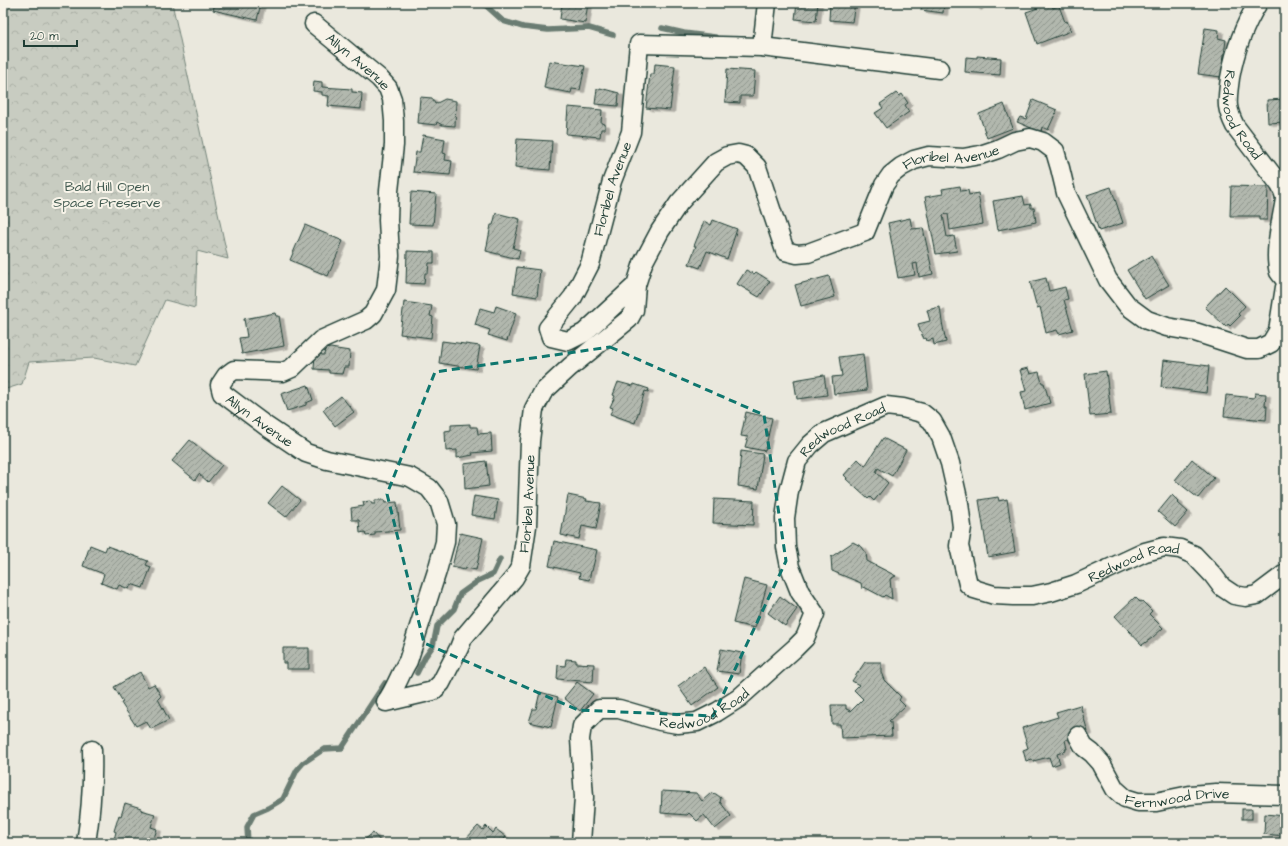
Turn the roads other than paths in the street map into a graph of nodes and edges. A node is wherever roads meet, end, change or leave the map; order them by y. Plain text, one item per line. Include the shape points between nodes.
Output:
1 (767, 3) edge
2 (1258, 3) edge
3 (314, 24) dead end
4 (762, 47) junction
5 (939, 69) dead end
6 (1285, 198) edge
7 (1285, 280) edge
8 (636, 285) junction
9 (1285, 287) edge
10 (1285, 574) edge
11 (411, 696) joint
12 (1078, 736) dead end
13 (92, 750) dead end
14 (1285, 796) edge
15 (86, 843) edge
16 (581, 843) edge

1 - 4 street
2 - 6 street, Redwood Road via 1235,51 1228,105 1235,126 1280,185
3 - 11 street, Allyn Avenue via 379,78 388,88 392,99 394,144 389,191 390,256 386,290 373,314 366,320 321,340 292,368 283,372 234,370 220,384 222,393 306,453 327,460 410,477 429,488 439,501 446,524 445,542 408,661 386,702
4 - 5 street, Floribel Avenue
4 - 8 street, Floribel Avenue via 639,44 631,132 612,182 590,264 573,297 548,328 551,337 568,341 584,333
6 - 7 street, Redwood Road via 1277,250 1280,274
8 - 9 street, Floribel Avenue via 643,262 679,203 716,162 727,156 746,156 757,167 785,251 797,254 808,253 865,232 884,185 891,175 914,160 929,156 963,158 980,155 1030,138 1043,142 1054,151 1066,194 1108,280 1128,306 1147,320 1246,349 1259,349 1271,343 1278,331
8 - 11 street, Floribel Avenue via 634,310 629,319 542,392 534,409 530,441 527,526 518,572 463,638 441,683 433,690
10 - 16 street, Redwood Road via 1257,595 1240,596 1222,587 1194,555 1164,548 1145,552 1076,584 1051,592 1013,596 994,595 974,589 968,584 959,546 962,527 959,503 941,437 932,421 922,413 886,406 824,433 797,461 785,518 786,547 790,567 800,592 815,614 806,638 739,698 697,722 678,724 619,709 599,709 582,726 580,739 584,797
12 - 14 street, Fernwood Drive via 1084,747 1101,763 1115,789 1126,798 1138,802 1216,794
13 - 15 street via 93,777

